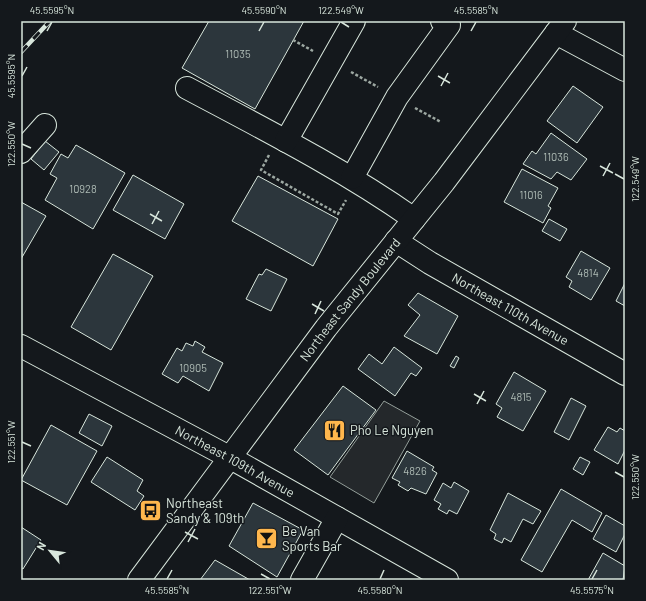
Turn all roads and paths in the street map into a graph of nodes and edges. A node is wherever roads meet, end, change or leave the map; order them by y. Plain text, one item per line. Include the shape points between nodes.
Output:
1 (354, 21) edge
2 (442, 21) edge
3 (560, 25) edge
4 (293, 40) dead end
5 (331, 61) junction
6 (625, 70) edge
7 (187, 88) dead end
8 (397, 98) junction
9 (441, 122) dead end
10 (45, 125) dead end
11 (286, 142) junction
12 (21, 152) edge
13 (352, 178) junction
14 (414, 219) junction
15 (396, 241) junction
16 (21, 346) edge
17 (625, 374) edge
18 (229, 457) junction
19 (337, 518) junction
20 (442, 579) edge
21 (139, 580) edge
22 (302, 580) edge

1 - 5 street
2 - 8 street via 449,25
3 - 6 street
3 - 14 street, Northeast Sandy Boulevard
4 - 5 path
5 - 8 path
5 - 11 street
7 - 11 street
8 - 9 path
8 - 13 street
10 - 12 street
11 - 13 street
13 - 14 street
14 - 15 street, Northeast Sandy Boulevard
15 - 17 street, Northeast 110th Avenue
15 - 18 street, Northeast Sandy Boulevard via 326,328
16 - 18 street, Northeast 109th Avenue
18 - 19 street, Northeast 109th Avenue
18 - 21 street, Northeast Sandy Boulevard
19 - 20 street, Northeast 109th Avenue
19 - 22 street

